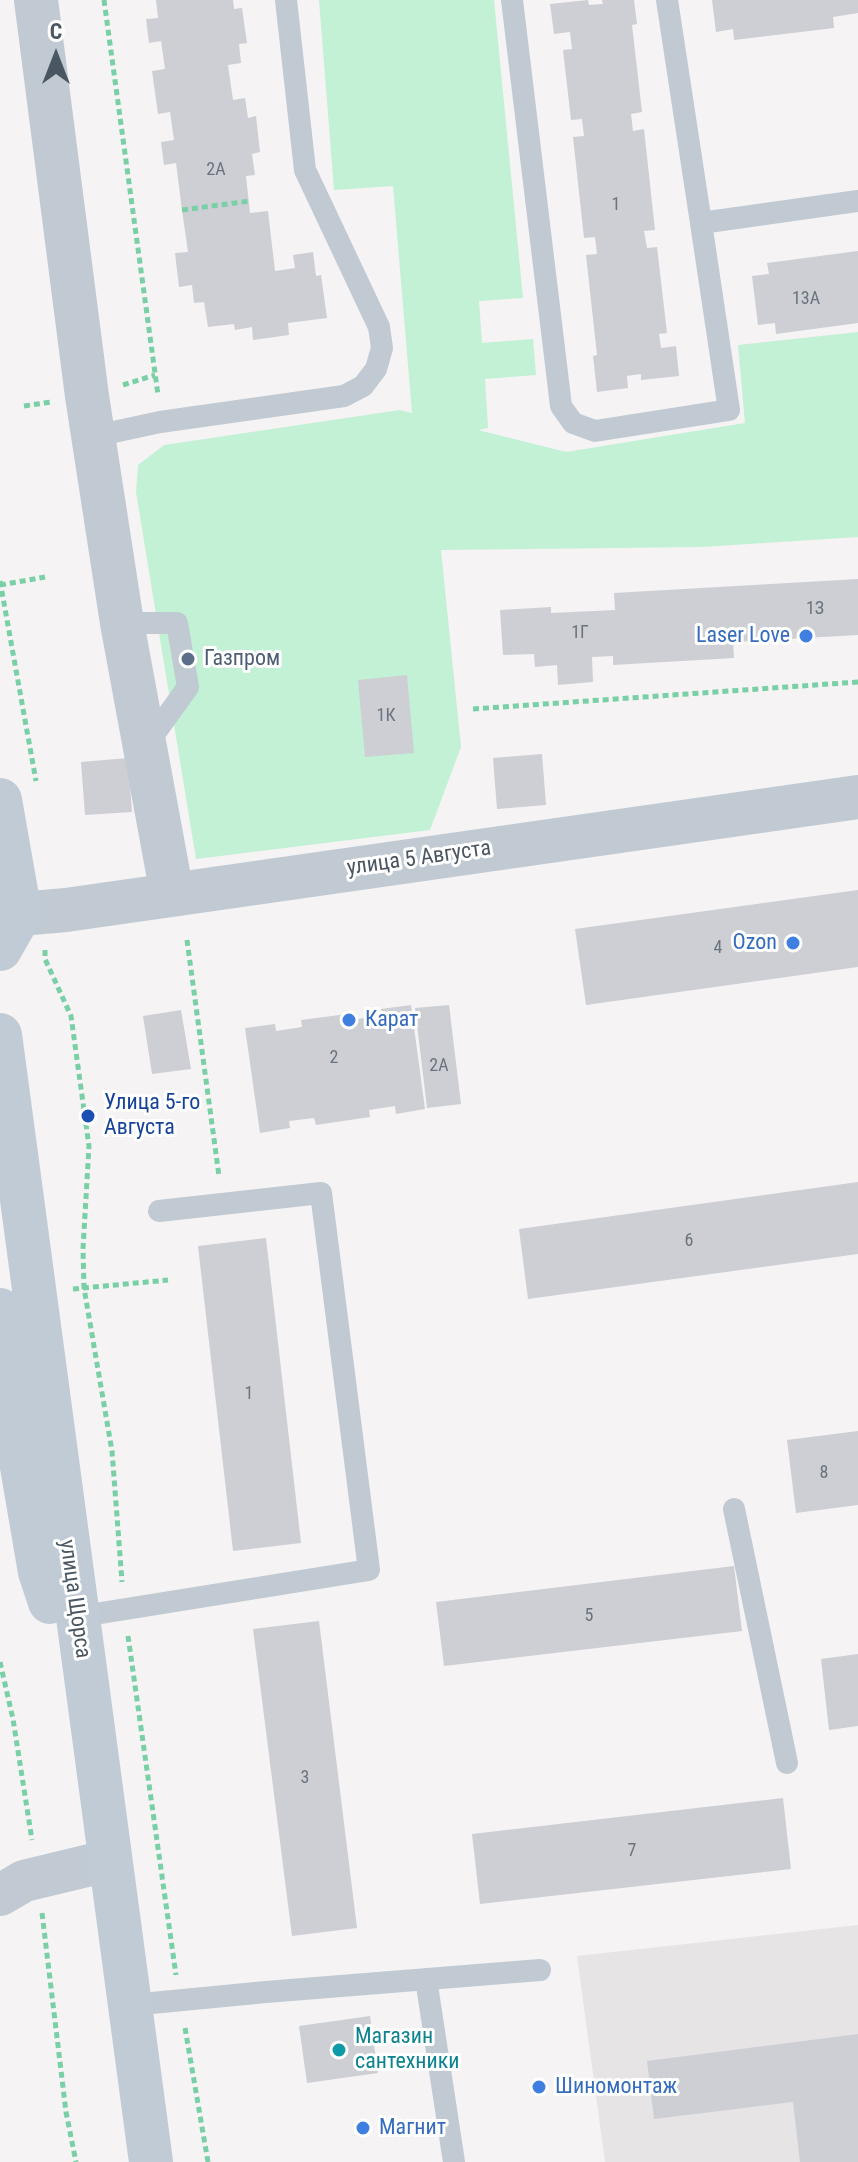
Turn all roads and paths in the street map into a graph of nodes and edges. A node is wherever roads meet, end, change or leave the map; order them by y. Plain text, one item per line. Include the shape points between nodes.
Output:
1 (36, 0) edge
2 (104, 0) edge
3 (286, 0) edge
4 (512, 0) edge
5 (667, 0) edge
6 (250, 201) dead end
7 (858, 201) edge
8 (182, 210) dead end
9 (701, 223) junction
10 (160, 422) junction
11 (95, 436) junction
12 (45, 577) dead end
13 (0, 584) edge
14 (858, 682) edge
15 (473, 709) dead end
16 (19, 795) edge
17 (858, 797) edge
18 (172, 894) junction
19 (16, 924) edge
20 (187, 940) dead end
21 (0, 1035) edge
22 (223, 1204) junction
23 (159, 1211) dead end
24 (168, 1280) dead end
25 (84, 1288) junction
26 (17, 1301) edge
27 (734, 1509) dead end
28 (124, 1609) junction
29 (76, 1617) junction
30 (92, 1730) junction
31 (787, 1763) dead end
32 (111, 1860) junction
33 (0, 1895) edge
34 (540, 1970) dead end
35 (426, 1979) junction
36 (180, 2000) junction
37 (131, 2005) junction
38 (151, 2162) edge
39 (208, 2162) edge
40 (454, 2162) edge

1 - 11 street
2 - 10 path
3 - 10 lane via 305,170 379,327 382,348 376,369 363,386 344,396
4 - 9 lane via 561,406 573,423 595,431 729,410
5 - 9 lane
6 - 8 path
7 - 9 lane
10 - 11 lane
11 - 18 street via 122,623
12 - 13 path
13 - 16 path
14 - 15 path
16 - 19 main road
17 - 18 street, улица 5 Августа
18 - 19 street, улица 5 Августа
19 - 25 path via 45,959 71,1016 89,1146
20 - 22 path
21 - 26 main road, улица Щорса
22 - 23 lane
22 - 28 lane via 321,1193 369,1570
24 - 25 path
25 - 26 path
25 - 28 path via 112,1451
26 - 29 main road, улица Щорса
26 - 30 main road via 14,1420 40,1572
27 - 31 lane
28 - 29 lane
28 - 36 path
29 - 30 main road, улица Щорса
30 - 32 main road, улица Щорса
32 - 33 street via 24,1881
32 - 37 main road, улица Щорса
34 - 35 lane
35 - 36 lane
35 - 40 lane
36 - 37 lane
36 - 39 path
37 - 38 main road, улица Щорса

